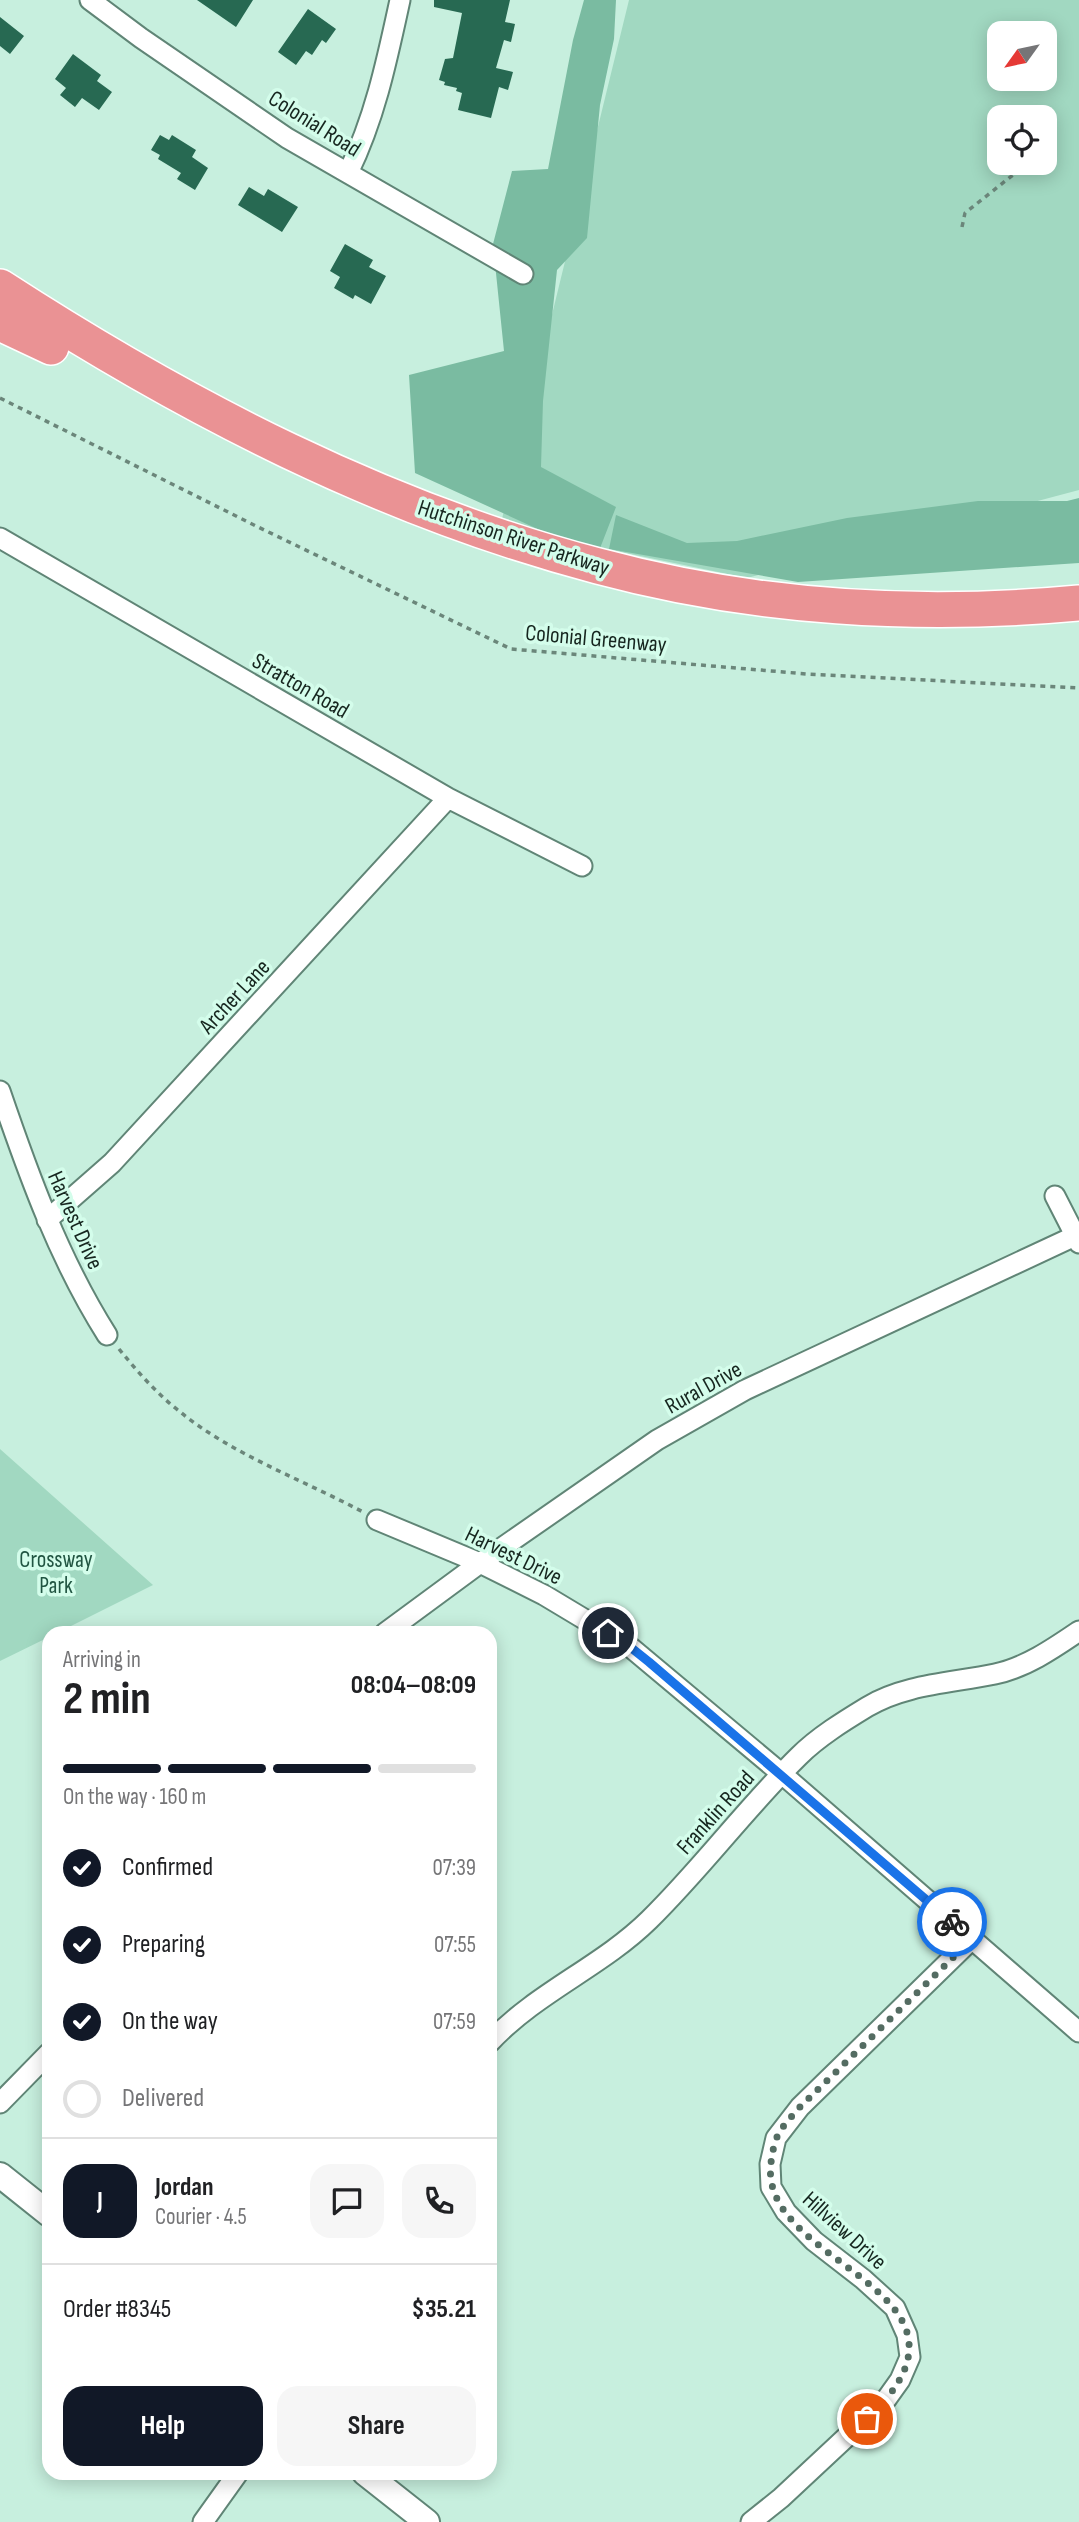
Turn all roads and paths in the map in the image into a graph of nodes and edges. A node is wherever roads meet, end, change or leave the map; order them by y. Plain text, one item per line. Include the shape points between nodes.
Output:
1 (90, 0) edge
2 (400, 0) edge
3 (348, 173) junction
4 (1013, 175) edge
5 (962, 227) dead end
6 (523, 274) dead end
7 (0, 287) edge
8 (0, 314) edge
9 (0, 323) edge
10 (51, 347) junction
11 (0, 398) edge
12 (0, 538) edge
13 (1079, 603) edge
14 (1079, 626) edge
15 (1079, 688) edge
16 (448, 798) junction
17 (582, 866) dead end
18 (0, 1091) edge
19 (1055, 1196) dead end
20 (47, 1220) junction
21 (1077, 1240) edge
22 (107, 1335) joint
23 (377, 1520) joint
24 (480, 1563) junction
25 (394, 1626) edge
26 (1079, 1631) edge
27 (782, 1774) junction
28 (972, 1939) junction
29 (1079, 2032) edge
30 (497, 2036) edge
31 (42, 2060) edge
32 (0, 2103) edge
33 (0, 2175) edge
34 (42, 2208) edge
35 (233, 2480) edge
36 (374, 2480) edge
37 (202, 2522) edge
38 (427, 2522) edge
39 (751, 2522) edge

1 - 3 street, Colonial Road via 287,138
2 - 3 street via 381,88
3 - 6 street, Colonial Road
4 - 5 path via 965,213
7 - 13 highway, Hutchinson River Parkway via 160,384 342,476 471,526 599,567 734,594 869,608 993,609
8 - 10 highway, Hutchinson River Parkway
9 - 10 highway
10 - 14 highway, Hutchinson River Parkway via 200,433 329,496 457,546 587,587 725,616 849,630 946,633
11 - 15 path, Colonial Greenway via 511,649 807,674
12 - 16 street, Stratton Road
16 - 17 street, Stratton Road
16 - 20 street, Archer Lane via 112,1163
18 - 20 street, Harvest Drive
19 - 21 street
20 - 22 street, Harvest Drive
21 - 24 street, Rural Drive via 745,1390 657,1440
22 - 23 path via 139,1374 179,1411 229,1444
23 - 24 street, Harvest Drive
24 - 25 street, Rural Drive
24 - 27 street, Harvest Drive via 629,1646
26 - 27 street, Franklin Road via 1034,1659 998,1674 896,1694 870,1705 800,1755
27 - 28 street, Harvest Drive
27 - 30 street, Franklin Road via 649,1921 547,1993
28 - 29 street, Harvest Drive
28 - 39 street, Hillview Drive via 800,2107 776,2138 771,2187 786,2212 895,2308 907,2335 910,2357 885,2401
31 - 32 street
33 - 34 street
35 - 37 street
36 - 38 street

